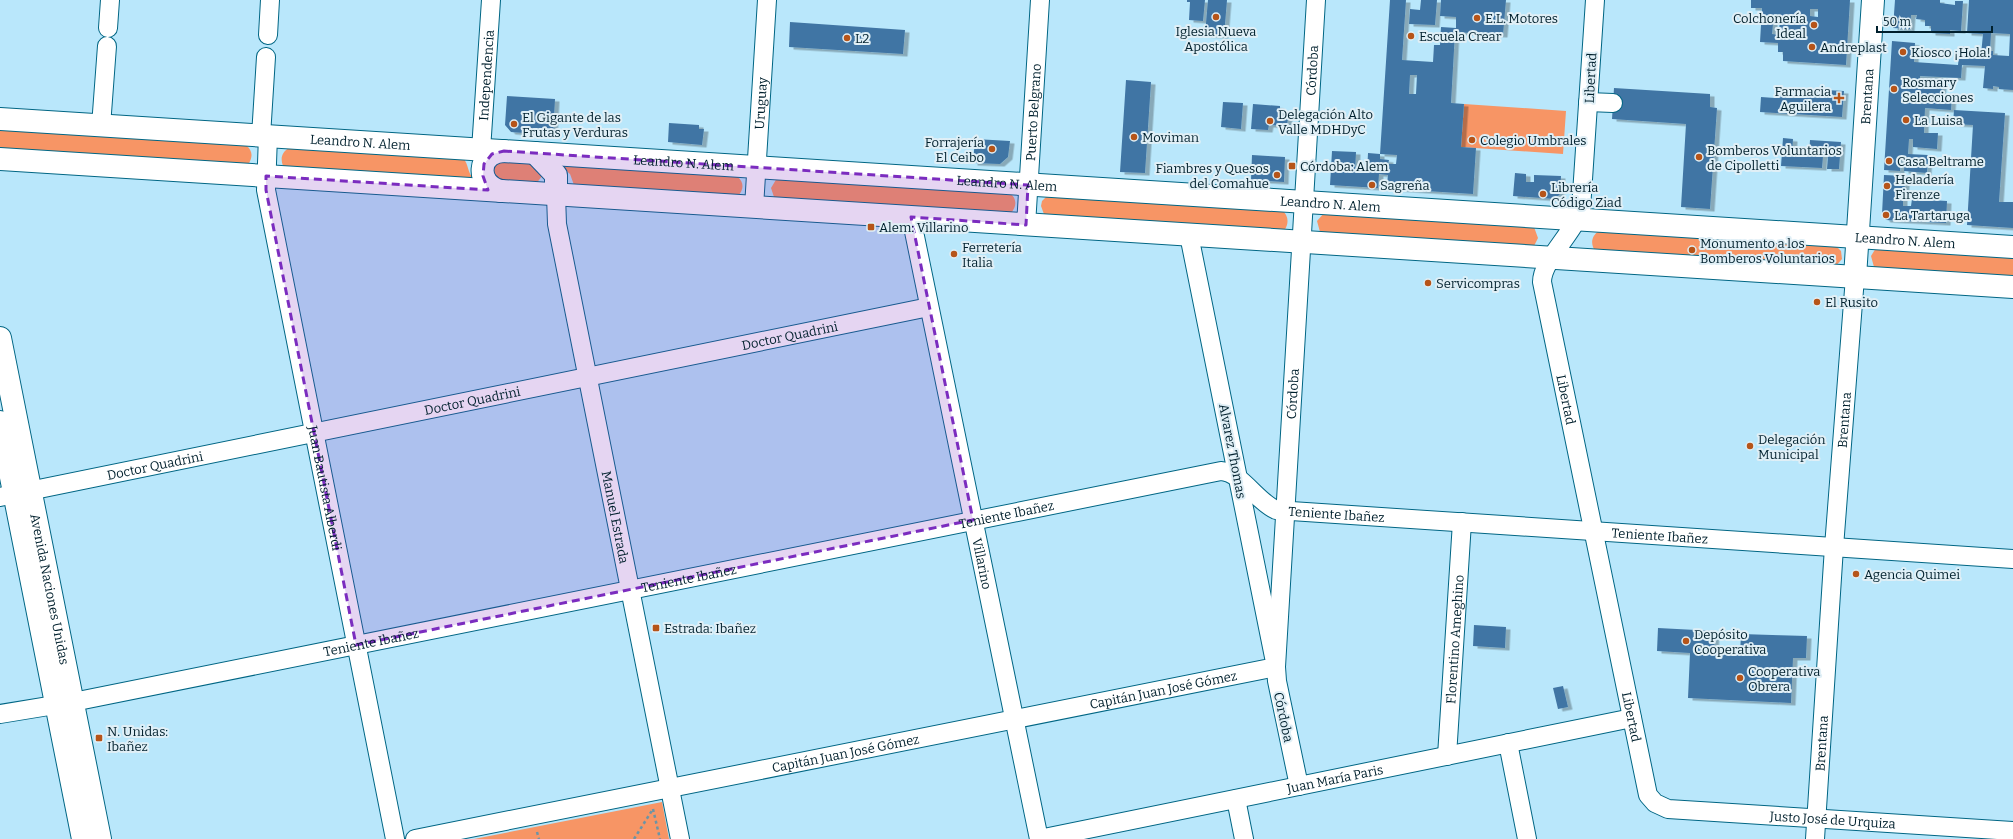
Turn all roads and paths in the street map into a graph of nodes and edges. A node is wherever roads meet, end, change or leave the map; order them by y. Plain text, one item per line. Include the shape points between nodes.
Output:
1 (110, 0) edge
2 (270, 0) edge
3 (490, 0) edge
4 (767, 0) edge
5 (1040, 0) edge
6 (1316, 0) edge
7 (1595, 0) edge
8 (1873, 0) edge
9 (108, 28) dead end
10 (268, 35) dead end
11 (107, 46) dead end
12 (266, 57) dead end
13 (1588, 102) junction
14 (1613, 103) dead end
15 (0, 119) edge
16 (101, 126) junction
17 (264, 136) junction
18 (481, 150) junction
19 (504, 151) junction
20 (535, 153) junction
21 (0, 159) edge
22 (757, 167) junction
23 (266, 176) junction
24 (1028, 184) junction
25 (501, 191) junction
26 (556, 195) junction
27 (1303, 202) junction
28 (754, 207) junction
29 (911, 217) junction
30 (1578, 219) junction
31 (1026, 225) junction
32 (1189, 235) junction
33 (1857, 237) junction
34 (1301, 242) junction
35 (2013, 247) edge
36 (1552, 258) junction
37 (1855, 277) junction
38 (2013, 287) edge
39 (929, 307) junction
40 (0, 338) edge
41 (588, 377) junction
42 (0, 422) edge
43 (313, 433) junction
44 (1238, 479) junction
45 (15, 494) edge
46 (1285, 510) junction
47 (974, 520) junction
48 (1462, 522) junction
49 (1594, 531) junction
50 (1834, 547) junction
51 (2013, 559) edge
52 (630, 590) junction
53 (356, 645) junction
54 (1276, 667) junction
55 (65, 704) junction
56 (0, 714) edge
57 (1632, 718) junction
58 (1014, 719) junction
59 (1508, 743) junction
60 (1447, 756) junction
61 (1299, 786) junction
62 (670, 788) junction
63 (1236, 799) junction
64 (1655, 803) joint
65 (654, 809) junction
66 (646, 810) dead end
67 (1816, 818) junction
68 (545, 831) dead end
69 (2013, 831) edge
70 (537, 832) junction
71 (530, 834) dead end
72 (83, 839) edge
73 (100, 839) edge
74 (395, 839) edge
75 (415, 839) edge
76 (539, 839) edge
77 (634, 839) edge
78 (660, 839) edge
79 (680, 839) edge
80 (1039, 839) edge
81 (1244, 839) edge
82 (1527, 839) edge
83 (1815, 839) edge

1 - 9 street
2 - 10 street
3 - 18 street, Independencia
4 - 22 street, Uruguay
5 - 24 street, Puerto Belgrano
6 - 27 street, Córdoba
7 - 13 street, Libertad
8 - 33 main road, Brentana
11 - 16 street
12 - 17 street, Juan Bautista Alberdi
13 - 14 street
13 - 30 street, Libertad via 1582,202
15 - 16 main road, Leandro N. Alem
16 - 17 main road, Leandro N. Alem
17 - 18 main road, Leandro N. Alem
17 - 23 street, Juan Bautista Alberdi
18 - 19 main road, Leandro N. Alem
19 - 20 main road, Leandro N. Alem
19 - 25 main road via 489,156 482,170 487,184
20 - 22 main road, Leandro N. Alem
20 - 26 main road via 556,175
21 - 23 main road
22 - 24 main road, Leandro N. Alem
22 - 28 street, Uruguay
23 - 25 main road
23 - 43 street, Juan Bautista Alberdi via 266,190
24 - 27 main road, Leandro N. Alem
24 - 31 street, Puerto Belgrano
25 - 26 main road
26 - 28 main road
26 - 41 street, Manuel Estrada via 557,224
27 - 30 main road, Leandro N. Alem
27 - 34 street, Córdoba
28 - 29 main road
29 - 31 main road
29 - 39 street, Villarino
30 - 33 main road, Leandro N. Alem
30 - 36 street, Libertad
31 - 32 main road
32 - 34 main road
32 - 44 street, Alvarez Thomas
33 - 35 main road, Leandro N. Alem
33 - 37 main road, Brentana
34 - 36 main road
34 - 46 street, Córdoba
36 - 37 main road
36 - 49 street, Libertad via 1543,275 1542,286
37 - 38 main road
37 - 50 street, Brentana
39 - 41 street, Doctor Quadrini
39 - 47 street, Villarino
40 - 45 main road, Avenida Naciones Unidas
41 - 43 street, Doctor Quadrini
41 - 52 street, Manuel Estrada
42 - 45 main road, Avenida Naciones Unidas
43 - 45 street, Doctor Quadrini
43 - 53 street, Juan Bautista Alberdi
44 - 46 street, Teniente Ibañez via 1269,506 1276,510
44 - 47 street, Teniente Ibañez via 1230,472 1216,471
44 - 54 street, Alvarez Thomas
45 - 55 main road, Avenida Naciones Unidas
46 - 48 street, Teniente Ibañez
46 - 54 street, Córdoba
47 - 52 street, Teniente Ibañez
47 - 58 street, Villarino
48 - 49 street, Teniente Ibañez
48 - 60 street, Florentino Ameghino
49 - 50 street, Teniente Ibañez
49 - 57 street, Libertad
50 - 51 street, Teniente Ibañez
50 - 67 street, Brentana
52 - 53 street, Teniente Ibañez
52 - 62 street, Manuel Estrada
53 - 55 street, Teniente Ibañez
53 - 74 street, Juan Bautista Alberdi
54 - 58 street, Capitán Juan José Gómez
54 - 61 street, Córdoba
55 - 56 street, Teniente Ibañez
55 - 72 main road, Avenida Naciones Unidas
55 - 73 main road, Avenida Naciones Unidas
57 - 59 street, Juan María Paris
57 - 64 street, Libertad via 1647,790
58 - 62 street, Capitán Juan José Gómez
58 - 80 street, Villarino
59 - 60 street, Juan María Paris
59 - 82 street
60 - 61 street, Juan María Paris
61 - 63 street, Juan María Paris
62 - 75 street, Capitán Juan José Gómez
62 - 79 street, Manuel Estrada
63 - 80 street, Juan María Paris
63 - 81 street
64 - 67 street, Justo José de Urquiza via 1668,809
65 - 66 path
65 - 77 path
65 - 78 path
67 - 69 street, Justo José de Urquiza
67 - 83 street, Brentana
68 - 70 path
70 - 71 path
70 - 76 path

